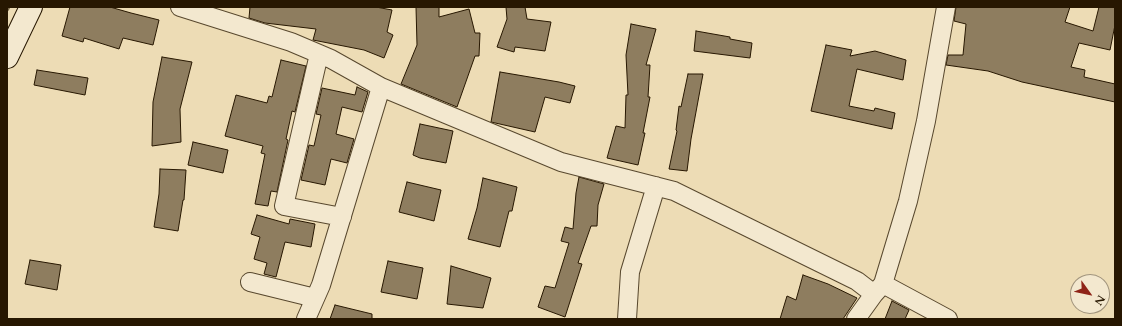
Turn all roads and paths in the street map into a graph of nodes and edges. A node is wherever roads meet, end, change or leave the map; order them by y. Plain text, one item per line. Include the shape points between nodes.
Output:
1 (31, 7) edge
2 (180, 7) edge
3 (946, 7) edge
4 (319, 54) junction
5 (7, 57) edge
6 (381, 87) junction
7 (656, 186) junction
8 (342, 217) junction
9 (250, 282) dead end
10 (878, 289) junction
11 (315, 298) junction
12 (306, 319) edge
13 (627, 319) edge
14 (856, 319) edge
15 (948, 319) edge

1 - 5 main road
2 - 4 street via 291,42
3 - 10 street via 908,201
4 - 6 street
4 - 8 street via 284,206
6 - 7 street via 561,162
6 - 8 street
7 - 10 street via 674,191
7 - 13 street via 630,272
8 - 11 street
9 - 11 street
10 - 14 street
10 - 15 street
11 - 12 street

